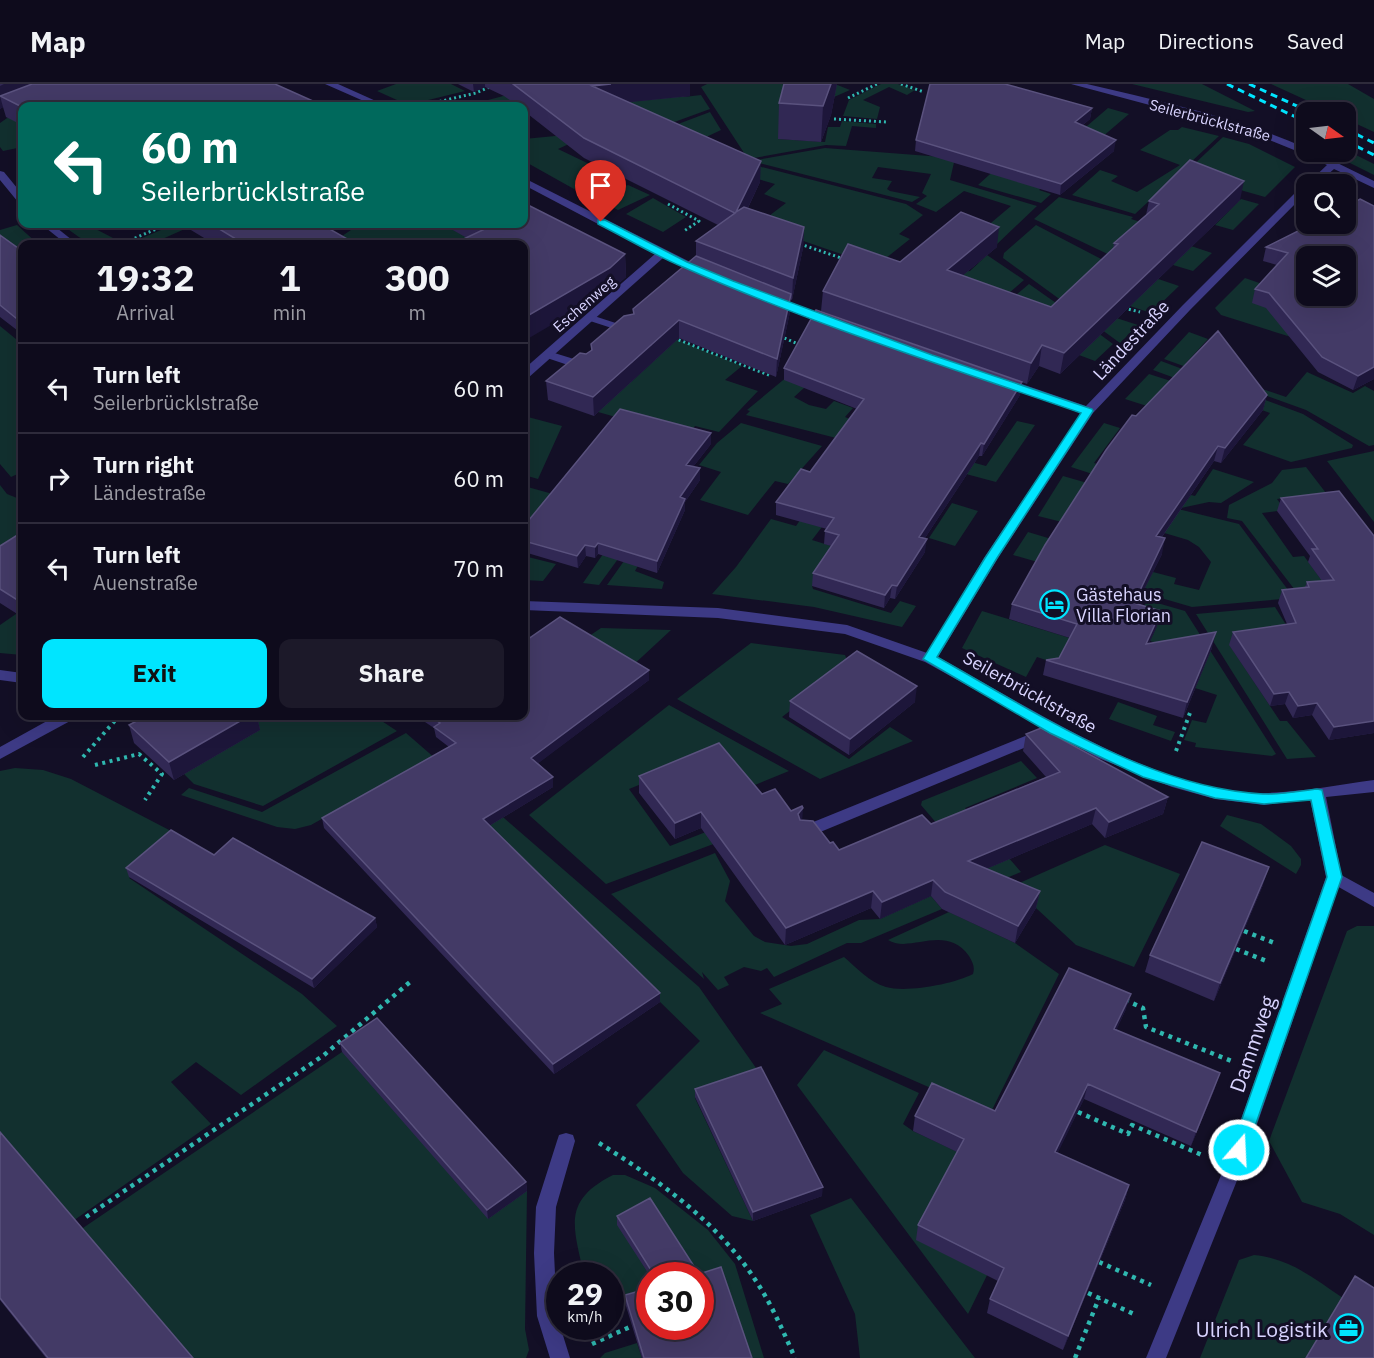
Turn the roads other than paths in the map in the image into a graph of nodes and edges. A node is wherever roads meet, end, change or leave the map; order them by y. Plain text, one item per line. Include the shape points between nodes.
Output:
1 (330, 84) edge
2 (1076, 84) edge
3 (373, 102) edge
4 (1296, 146) edge
5 (1327, 162) edge
6 (1333, 165) junction
7 (0, 174) edge
8 (1323, 174) edge
9 (528, 183) edge
10 (1374, 185) edge
11 (18, 195) edge
12 (1296, 198) edge
13 (51, 228) edge
14 (67, 240) edge
15 (662, 254) junction
16 (711, 276) edge
17 (763, 296) edge
18 (591, 318) junction
19 (846, 326) edge
20 (627, 330) edge
21 (548, 355) junction
22 (586, 367) edge
23 (528, 372) edge
24 (994, 379) edge
25 (1088, 411) junction
26 (528, 605) edge
27 (930, 659) junction
28 (0, 675) edge
29 (18, 677) edge
30 (61, 720) edge
31 (1054, 729) junction
32 (0, 754) edge
33 (1374, 786) edge
34 (1317, 794) junction
35 (807, 831) edge
36 (1334, 877) junction
37 (1374, 901) edge
38 (566, 1142) road end
39 (560, 1358) edge
40 (1156, 1358) edge

1 - 3 street
2 - 4 street, Seilerbrücklstraße via 1235,124
5 - 6 street, Seilerbrücklstraße
6 - 8 street
6 - 10 street, Seilerbrücklstraße
7 - 11 street
9 - 15 street
12 - 25 street, Ländestraße
13 - 14 street
15 - 16 street
15 - 18 street, Eschenweg
17 - 19 street
18 - 20 street
18 - 21 street, Eschenweg
21 - 22 street
21 - 23 street, Eschenweg
24 - 25 street
25 - 27 street, Ländestraße
26 - 27 street, Seilerbrücklstraße via 688,611 787,621 847,630
27 - 31 street, Seilerbrücklstraße
28 - 29 street
30 - 32 street
31 - 34 street, Seilerbrücklstraße via 1165,779 1215,793 1264,799
31 - 35 street
33 - 34 street, Seilerbrücklstraße
34 - 36 street
36 - 37 street
36 - 40 street, Dammweg via 1233,1168
38 - 39 street via 546,1207 544,1253 547,1316

